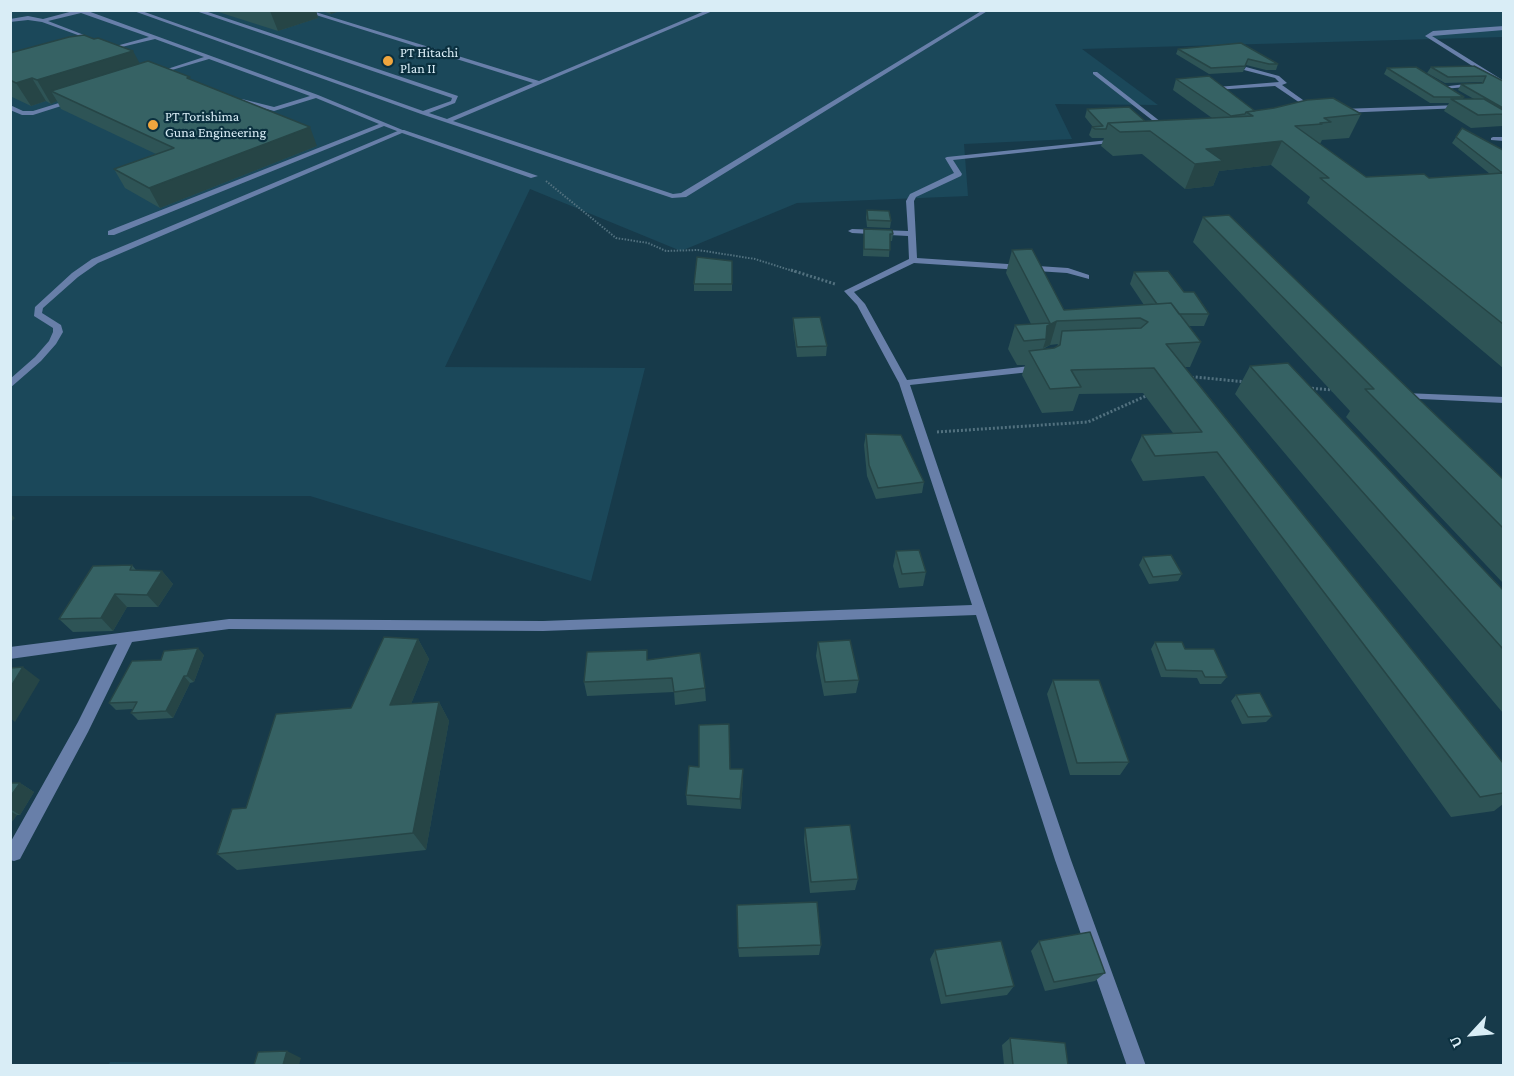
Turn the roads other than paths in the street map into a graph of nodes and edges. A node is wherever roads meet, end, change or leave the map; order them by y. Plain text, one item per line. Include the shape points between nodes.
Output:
1 (133, 10) edge
2 (195, 10) edge
3 (302, 10) edge
4 (713, 10) edge
5 (987, 10) edge
6 (80, 11) edge
7 (10, 21) edge
8 (43, 21) junction
9 (1503, 28) edge
10 (153, 38) junction
11 (93, 46) edge
12 (115, 54) edge
13 (207, 58) junction
14 (157, 67) edge
15 (1246, 69) edge
16 (167, 70) junction
17 (1095, 73) dead end
18 (146, 77) edge
19 (1434, 82) edge
20 (540, 83) junction
21 (1209, 83) edge
22 (1503, 84) edge
23 (1278, 85) junction
24 (1479, 85) edge
25 (1444, 87) junction
26 (1217, 89) junction
27 (1452, 92) edge
28 (1224, 95) edge
29 (316, 96) junction
30 (82, 98) edge
31 (239, 100) edge
32 (10, 107) edge
33 (1468, 107) edge
34 (1330, 112) edge
35 (423, 113) junction
36 (1303, 116) edge
37 (447, 121) junction
38 (384, 124) junction
39 (402, 131) junction
40 (1176, 135) edge
41 (1492, 139) dead end
42 (1503, 139) edge
43 (1125, 141) edge
44 (534, 176) road end
45 (852, 231) dead end
46 (111, 234) dead end
47 (912, 234) junction
48 (913, 260) junction
49 (1086, 277) dead end
50 (1048, 363) edge
51 (903, 383) junction
52 (10, 385) edge
53 (1404, 396) edge
54 (1503, 400) edge
55 (981, 610) junction
56 (128, 636) junction
57 (10, 653) edge
58 (14, 853) dead end
59 (1137, 1065) edge

1 - 35 street
2 - 35 street via 456,97 453,102
3 - 20 street
4 - 20 street
5 - 37 street via 676,196
6 - 8 street
6 - 10 street
7 - 8 street
8 - 11 street via 97,42
9 - 22 street via 1428,36
10 - 12 street via 104,51
10 - 13 street
13 - 16 street
13 - 29 street
14 - 16 street
15 - 23 street via 1283,82
16 - 18 street
17 - 40 street
19 - 25 street
20 - 37 street
21 - 26 street
23 - 26 street
23 - 36 street via 1318,112
24 - 25 street
25 - 27 street
26 - 28 street
29 - 31 street via 274,109
29 - 38 street
30 - 32 street via 33,113
33 - 34 street
35 - 37 street
38 - 39 street
38 - 46 street
39 - 44 street
39 - 52 street via 95,261 39,307 37,314 58,327 58,332
41 - 42 street
43 - 47 street via 949,158 958,174 910,201
45 - 47 street
47 - 48 street
48 - 49 street via 1068,271
48 - 51 street via 848,291 861,304
50 - 51 street via 1040,368
51 - 55 street
53 - 54 street
55 - 56 street via 543,626 229,624
55 - 59 street via 1063,860
56 - 57 street
56 - 58 street

